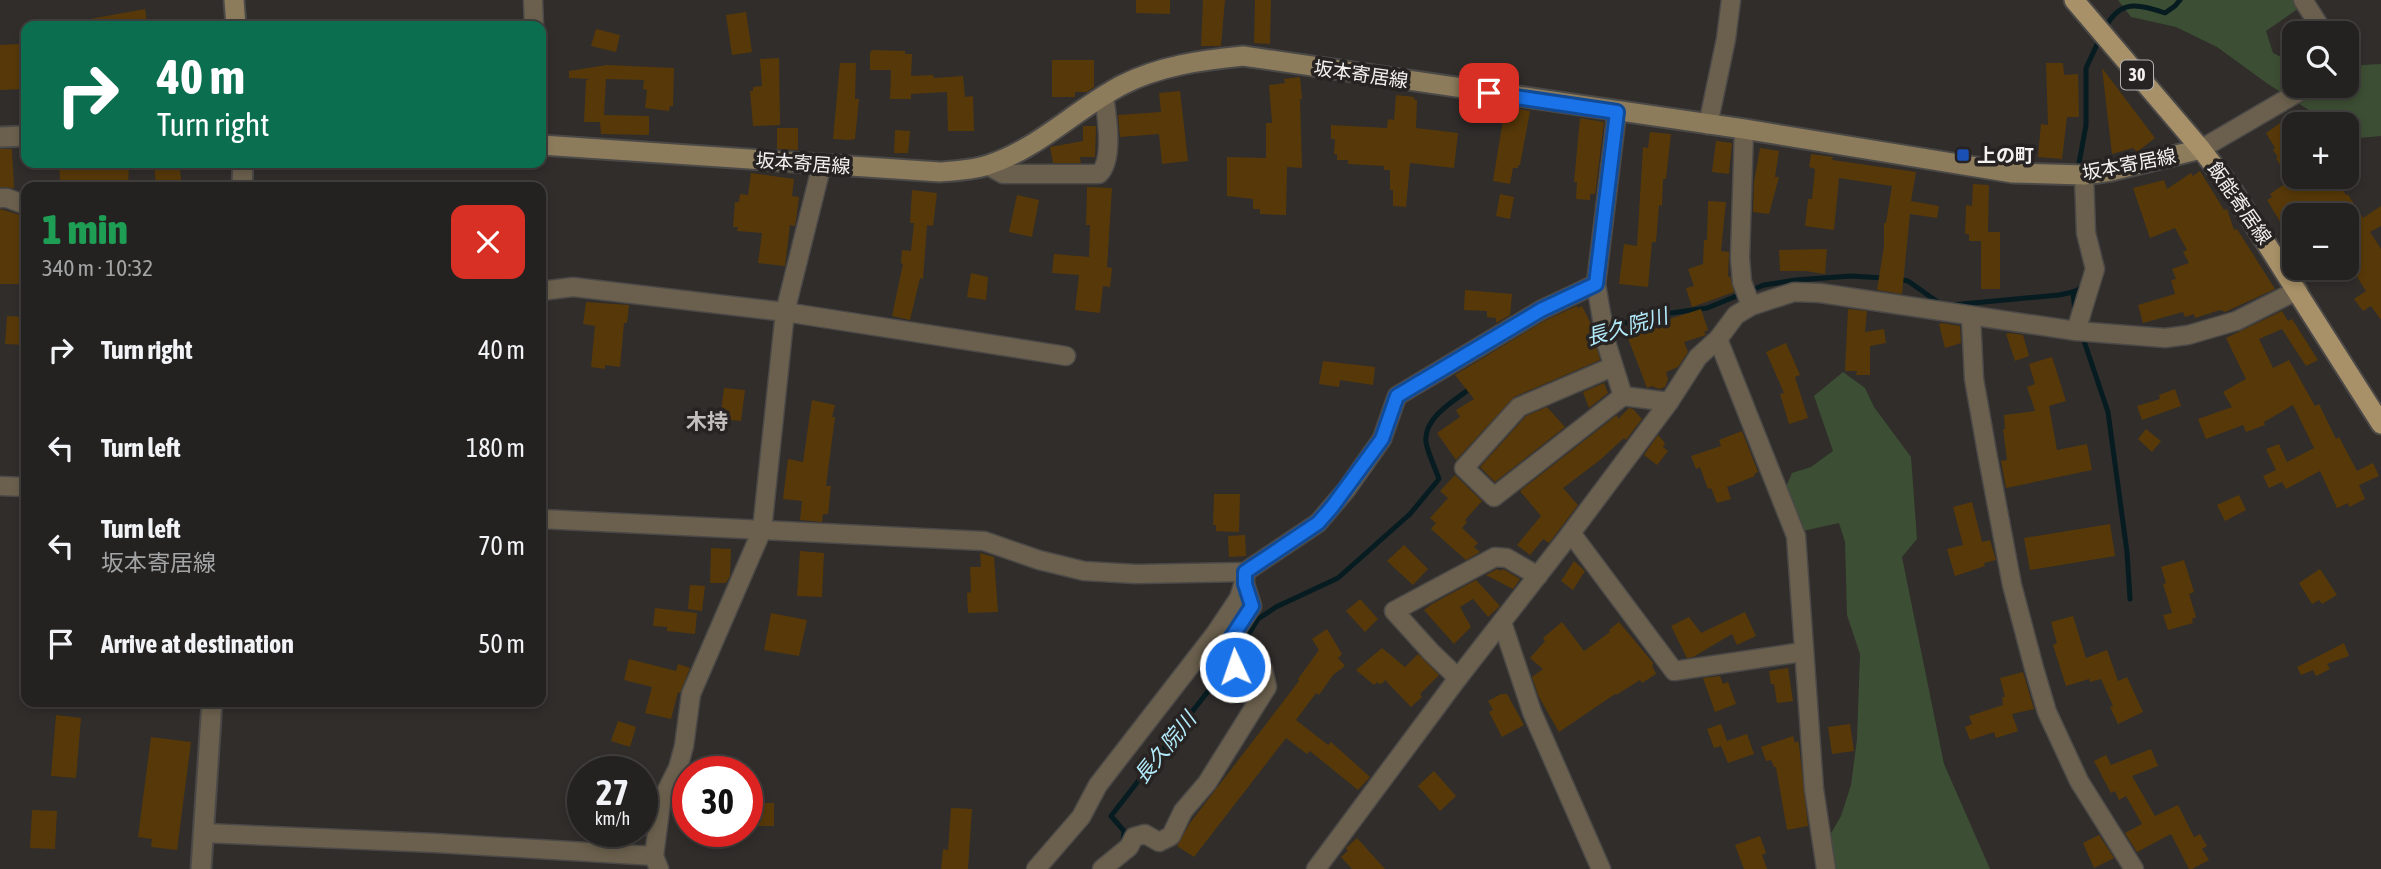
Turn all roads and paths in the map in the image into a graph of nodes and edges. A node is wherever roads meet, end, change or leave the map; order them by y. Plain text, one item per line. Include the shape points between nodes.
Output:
1 (234, 0) edge
2 (533, 0) edge
3 (1731, 0) edge
4 (2074, 0) edge
5 (2303, 0) edge
6 (236, 21) edge
7 (534, 21) edge
8 (2316, 21) edge
9 (1104, 96) junction
10 (2289, 98) edge
11 (1617, 112) junction
12 (1708, 125) junction
13 (1744, 129) junction
14 (21, 136) edge
15 (0, 137) edge
16 (546, 145) edge
17 (2202, 149) junction
18 (822, 164) junction
19 (987, 165) junction
20 (2084, 175) junction
21 (0, 198) edge
22 (21, 203) edge
23 (1596, 284) junction
24 (546, 290) edge
25 (2298, 290) junction
26 (1750, 304) junction
27 (785, 312) junction
28 (1971, 317) junction
29 (2076, 331) junction
30 (1718, 339) junction
31 (1066, 356) dead end
32 (1612, 367) junction
33 (1623, 396) junction
34 (1669, 402) junction
35 (2381, 424) edge
36 (0, 486) edge
37 (21, 487) edge
38 (546, 519) edge
39 (762, 530) junction
40 (1571, 533) junction
41 (1538, 576) junction
42 (1245, 578) junction
43 (1502, 622) junction
44 (1802, 652) junction
45 (1458, 678) junction
46 (212, 707) edge
47 (204, 833) junction
48 (657, 863) edge
49 (201, 869) edge
50 (1036, 869) edge
51 (1102, 869) edge
52 (1316, 869) edge
53 (1601, 869) edge
54 (1826, 869) edge
55 (2134, 869) edge

1 - 6 main road
2 - 7 street
3 - 12 street
4 - 17 main road, 飯能寄居線 / 30
5 - 8 street
9 - 11 main road, 坂本寄居線 via 1164,69 1243,56
9 - 19 main road, 坂本寄居線 via 1010,156
9 - 19 street via 1107,162 1099,174 1003,174
10 - 17 street
11 - 12 main road, 坂本寄居線
11 - 23 street
12 - 13 main road, 坂本寄居線
13 - 20 main road, 坂本寄居線 via 1988,170
13 - 26 street via 1740,258
14 - 15 street
16 - 18 main road, 坂本寄居線
17 - 20 main road, 坂本寄居線
17 - 25 main road, 飯能寄居線 / 30
18 - 19 main road, 坂本寄居線 via 940,172
18 - 27 street
20 - 29 street via 2086,233 2095,269
21 - 22 street
23 - 32 street
23 - 42 street via 1541,310 1397,396 1382,439 1332,507 1318,523
24 - 27 street via 573,287
25 - 29 street via 2236,321 2188,335 2165,338
25 - 35 main road, 飯能寄居線 / 30
26 - 28 street via 1794,292 1820,293
26 - 30 street
27 - 31 street
27 - 39 street
28 - 29 street
28 - 55 street via 1974,379 1987,458 2034,668 2047,712 2079,781
30 - 34 street via 1698,357
30 - 44 street via 1796,536
32 - 33 street
32 - 33 street via 1518,407 1464,468 1494,497
33 - 34 street
34 - 40 street
36 - 37 street
38 - 39 street
39 - 42 street via 984,541 1084,571
39 - 48 street via 691,694 678,768 661,802
40 - 41 street
40 - 44 street via 1675,671
41 - 43 street
41 - 45 street via 1507,558 1495,557 1394,611
42 - 50 street via 1239,598 1214,634 1098,785 1081,817
42 - 51 street via 1252,606 1228,643 1235,667 1263,669 1267,687 1171,836 1159,842 1145,834 1134,837 1129,847
43 - 45 street
43 - 53 street via 1532,712
44 - 54 street
45 - 52 street
46 - 47 street
47 - 48 street via 435,843
47 - 49 street

